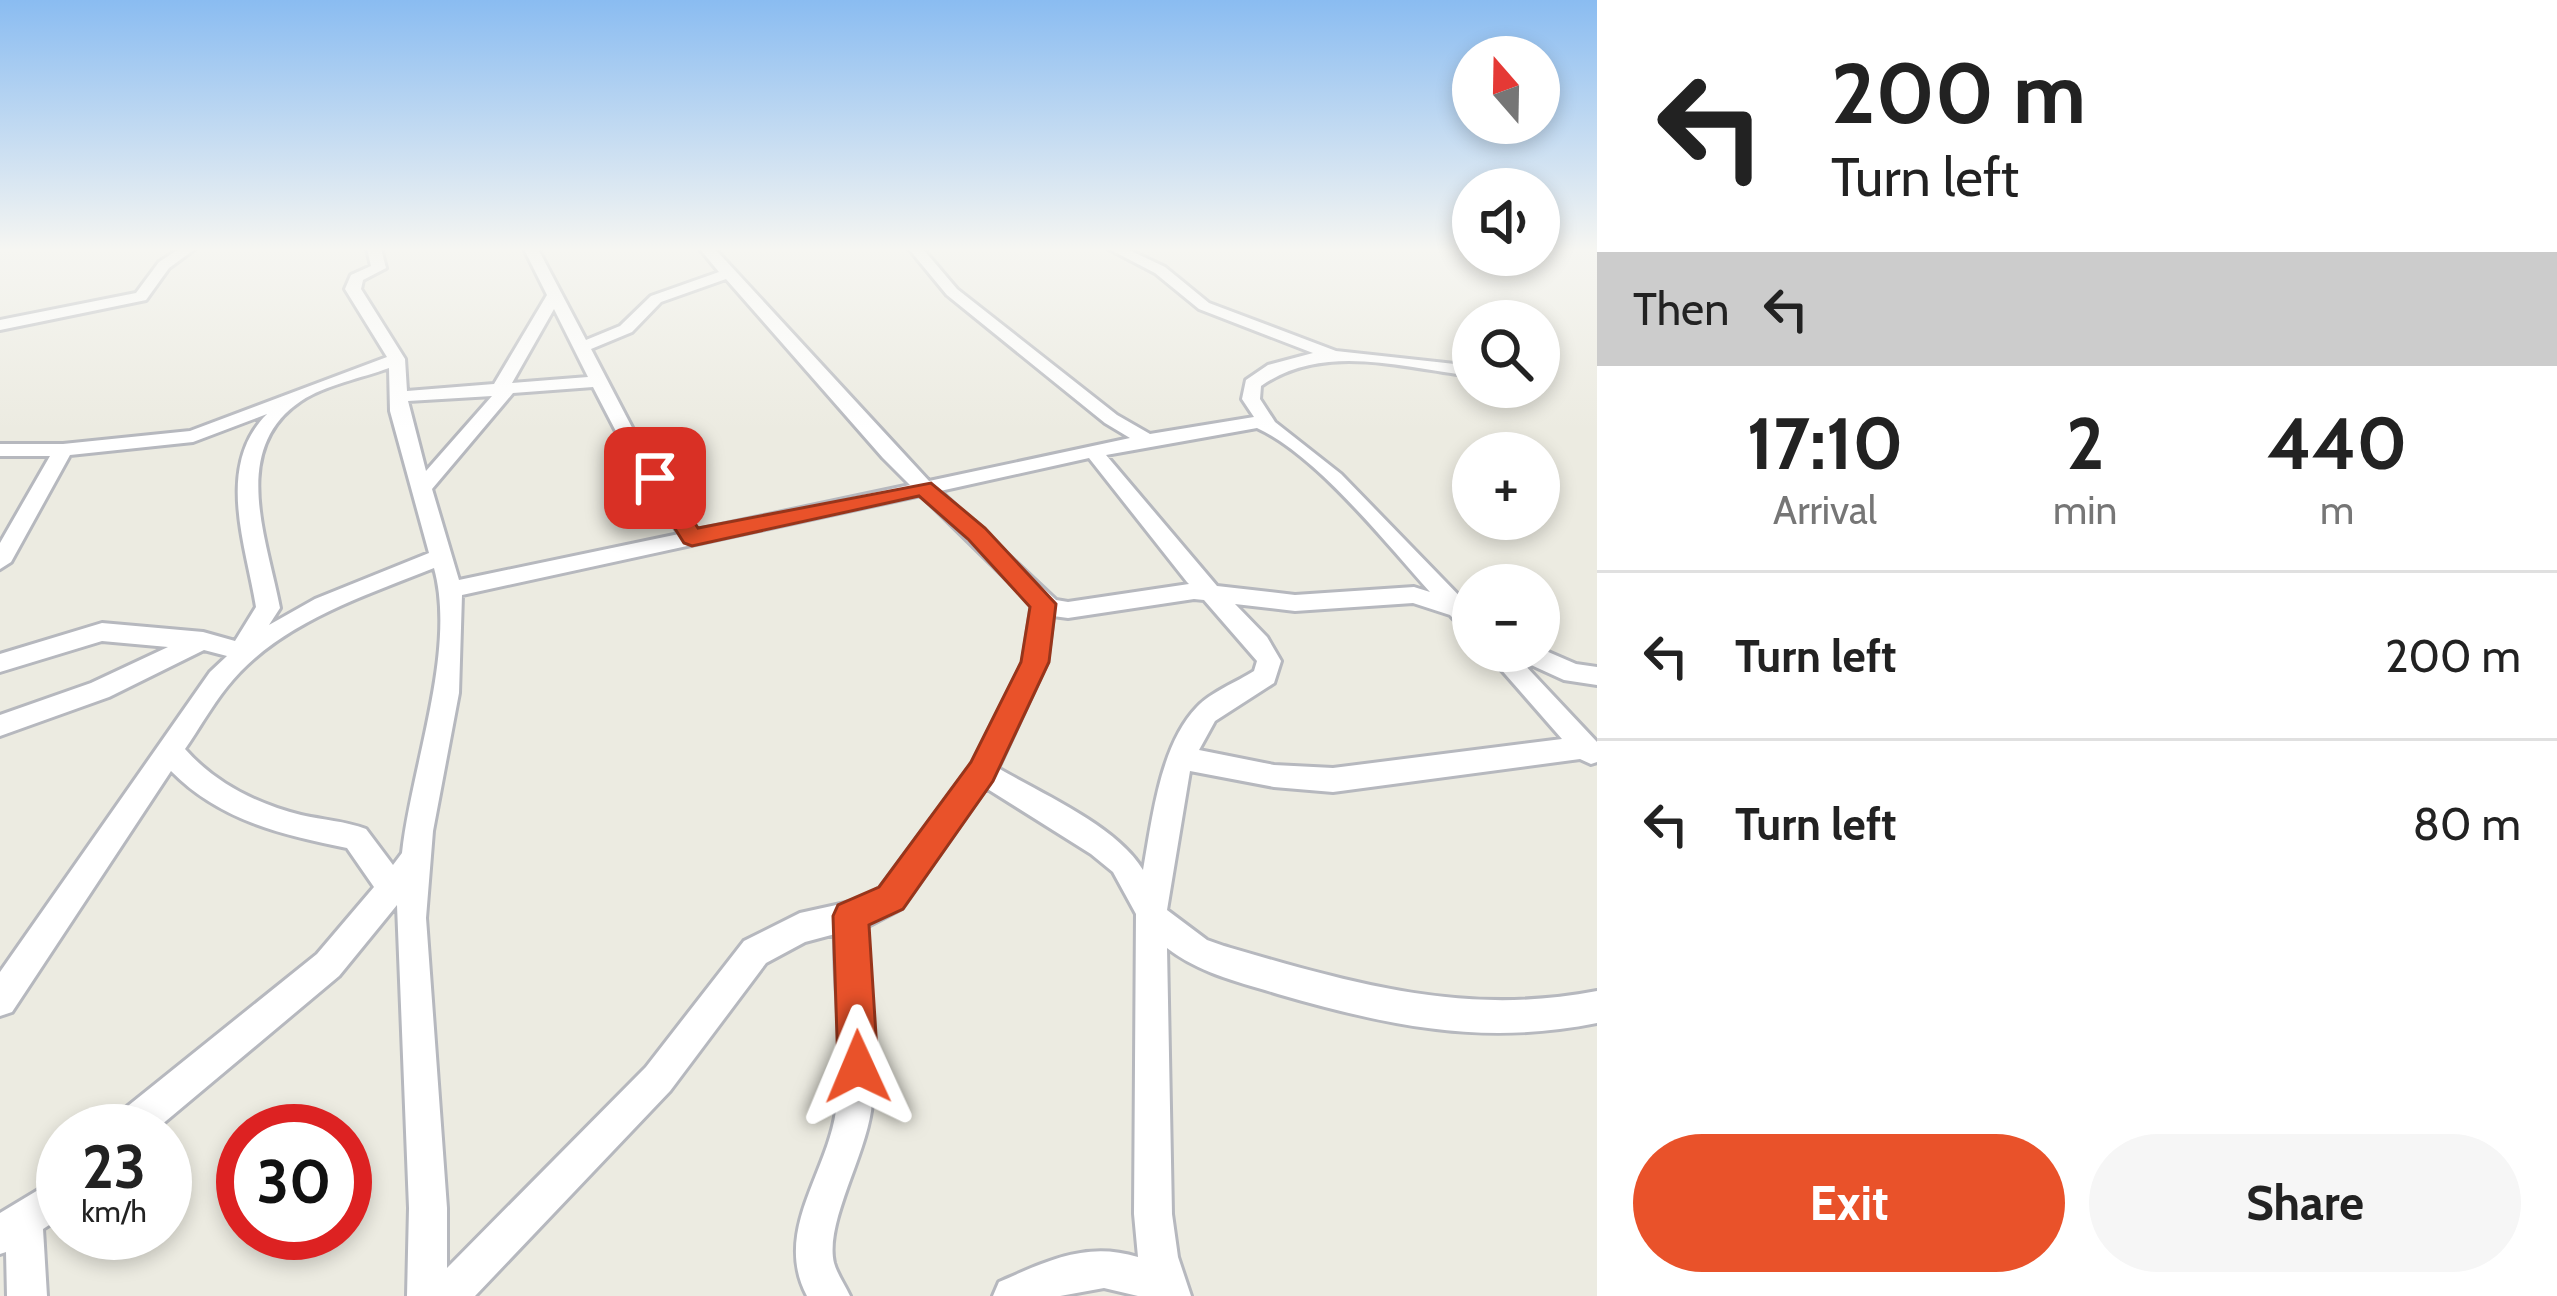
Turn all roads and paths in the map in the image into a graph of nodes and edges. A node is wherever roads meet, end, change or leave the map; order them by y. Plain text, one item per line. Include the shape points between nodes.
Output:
1 (78, 309) edge
2 (367, 309) edge
3 (547, 309) edge
4 (561, 309) edge
5 (646, 309) edge
6 (759, 309) edge
7 (974, 309) edge
8 (1213, 309) edge
9 (0, 325) edge
10 (580, 348) junction
11 (1337, 356) junction
12 (397, 359) junction
13 (1452, 369) edge
14 (598, 382) junction
15 (502, 392) junction
16 (298, 395) junction
17 (397, 397) junction
18 (1267, 422) junction
19 (262, 430) junction
20 (193, 436) junction
21 (1147, 440) junction
22 (0, 450) edge
23 (63, 450) junction
24 (1094, 452) junction
25 (422, 488) junction
26 (923, 488) junction
27 (681, 516) junction
28 (692, 538) junction
29 (443, 556) junction
30 (600, 560) junction
31 (0, 562) edge
32 (451, 590) junction
33 (1210, 593) junction
34 (267, 596) junction
35 (1452, 602) edge
36 (319, 604) junction
37 (1043, 604) junction
38 (1452, 612) edge
39 (203, 641) junction
40 (241, 651) junction
41 (0, 663) edge
42 (1560, 668) edge
43 (1516, 672) edge
44 (1597, 676) edge
45 (0, 726) edge
46 (170, 750) junction
47 (1591, 753) edge
48 (1180, 758) junction
49 (982, 772) junction
50 (416, 860) junction
51 (393, 890) junction
52 (1151, 915) junction
53 (851, 916) junction
54 (0, 1000) edge
55 (1597, 1007) edge
56 (159, 1104) edge
57 (12, 1228) edge
58 (1168, 1292) edge
59 (26, 1296) edge
60 (427, 1296) edge
61 (447, 1296) edge
62 (830, 1296) edge
63 (1013, 1296) edge

1 - 9 street
2 - 12 street
3 - 15 street
4 - 10 street
5 - 10 street via 632,326
6 - 26 street
7 - 21 street
8 - 11 street
10 - 14 street
11 - 13 street
11 - 18 street via 1272,368 1252,384 1251,399
12 - 16 street
12 - 17 street
14 - 15 street
14 - 27 street
15 - 17 street
15 - 25 street
16 - 19 street
16 - 20 street
17 - 25 street
18 - 21 street
18 - 35 street
19 - 20 street
19 - 34 street via 248,476
20 - 23 street
21 - 24 street
22 - 23 street
23 - 31 street
24 - 26 street
24 - 33 street
25 - 29 street
26 - 28 street
26 - 37 street
27 - 28 street
27 - 30 street
28 - 30 street
29 - 32 street
29 - 36 street
30 - 32 street
32 - 50 street via 446,693
33 - 37 street via 1068,610
33 - 38 street via 1295,602 1414,595
33 - 48 street via 1259,643 1269,668 1206,714
34 - 36 street
34 - 40 street via 265,617
36 - 40 street
37 - 49 street via 1035,662
39 - 40 street
39 - 41 street via 102,632
39 - 45 street
40 - 46 street
42 - 44 street
43 - 47 street
46 - 51 street via 215,794 302,828 356,838
46 - 54 street
47 - 48 street via 1334,780
48 - 52 street
49 - 52 street via 1123,863
49 - 53 street via 891,898
50 - 51 street
50 - 60 street via 411,918
51 - 56 street via 328,965
52 - 55 street via 1210,957 1400,1008 1530,1019
52 - 58 street via 1153,1214
53 - 61 street via 800,928 755,952 658,1079
53 - 62 street via 858,1094 814,1233 820,1285
57 - 59 street
58 - 63 street via 1120,1267 1094,1265

